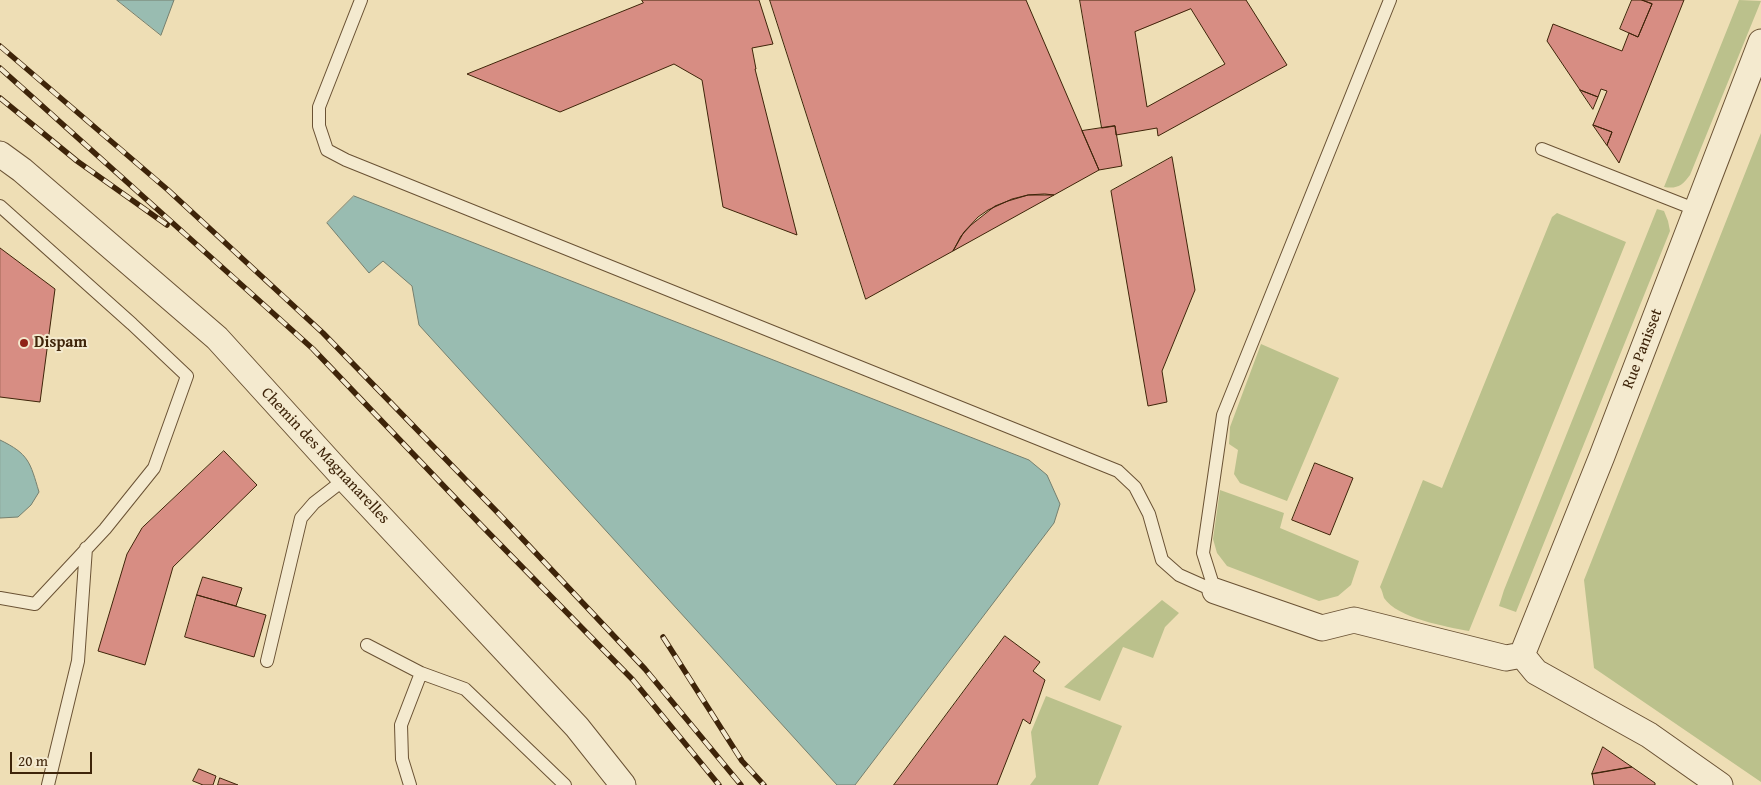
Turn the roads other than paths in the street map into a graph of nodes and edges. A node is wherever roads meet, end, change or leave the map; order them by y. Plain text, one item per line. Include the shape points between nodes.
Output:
1 (361, 0) edge
2 (1390, 0) edge
3 (1761, 42) edge
4 (1542, 149) dead end
5 (0, 154) edge
6 (0, 206) edge
7 (1697, 210) junction
8 (345, 479) junction
9 (86, 548) junction
10 (1215, 591) junction
11 (0, 598) edge
12 (367, 645) dead end
13 (1522, 655) junction
14 (267, 661) dead end
15 (421, 673) junction
16 (1715, 783) edge
17 (48, 785) edge
18 (410, 785) edge
19 (565, 785) edge
20 (623, 785) edge

1 - 10 lane via 318,107 319,126 327,150 1118,471 1134,487 1149,514 1162,560 1179,575
2 - 10 lane via 1223,415 1203,553
3 - 7 street, Rue Panisset
4 - 7 lane
5 - 8 street, Chemin des Magnanarelles via 217,338
6 - 9 lane via 187,376 154,468
7 - 13 street, Rue Panisset
8 - 14 lane via 314,503 301,518
8 - 20 street, Chemin des Magnanarelles via 577,727
9 - 11 lane via 35,604
9 - 17 lane via 78,661
10 - 13 street via 1322,628 1354,620 1506,658
12 - 15 lane
13 - 16 street via 1536,672 1649,735
15 - 18 lane via 401,725 402,760
15 - 19 lane via 465,689

